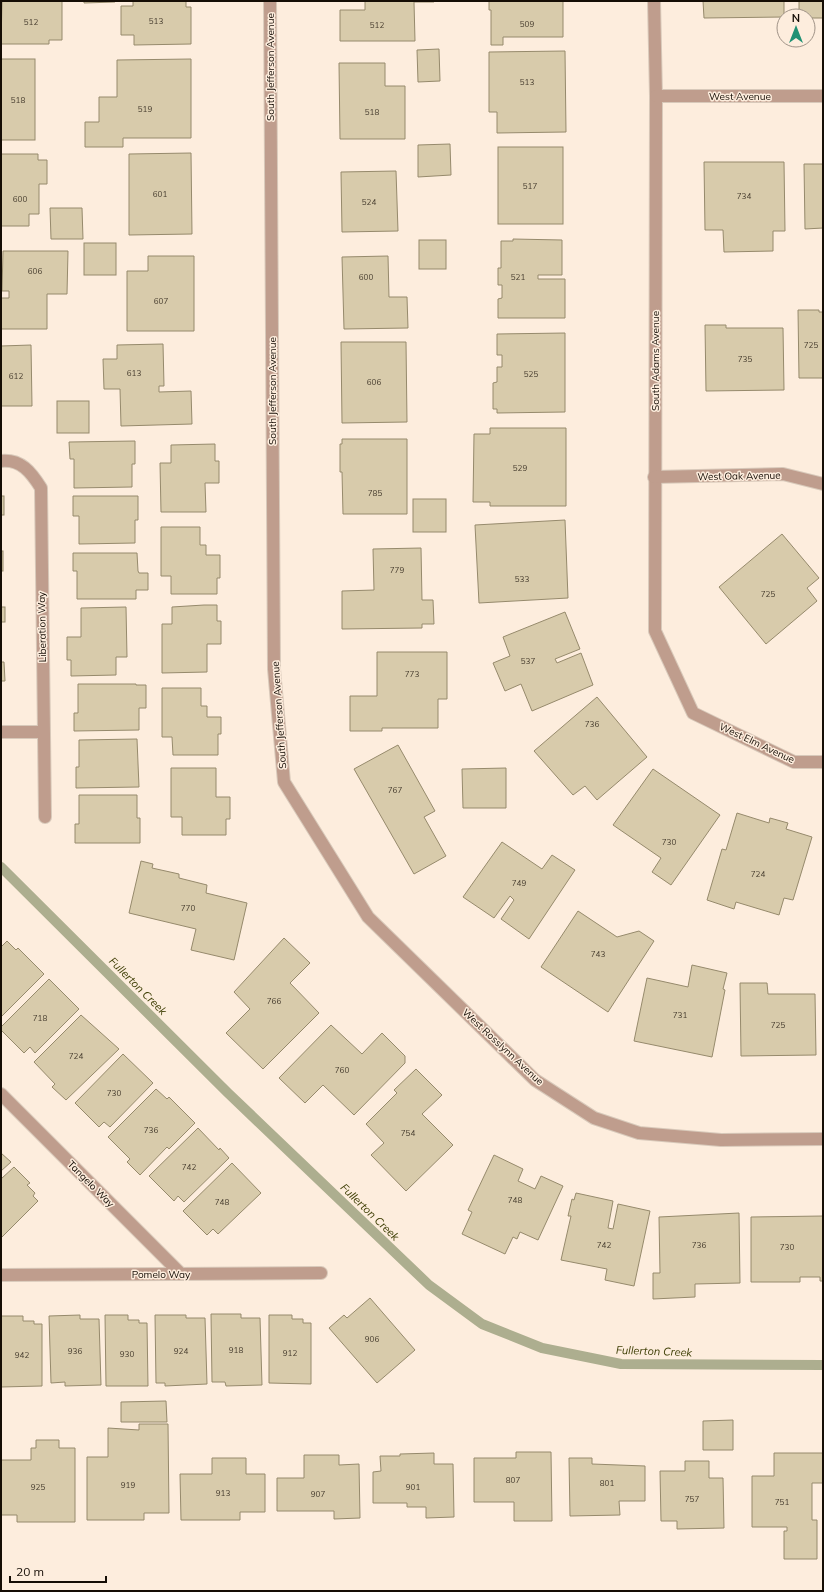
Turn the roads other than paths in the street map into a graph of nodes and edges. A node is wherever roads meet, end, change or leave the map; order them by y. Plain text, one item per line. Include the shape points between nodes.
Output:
1 (270, 1) edge
2 (654, 1) edge
3 (656, 96) junction
4 (823, 96) edge
5 (1, 461) edge
6 (654, 477) junction
7 (823, 484) edge
8 (693, 713) joint
9 (1, 732) edge
10 (43, 732) junction
11 (823, 762) edge
12 (284, 782) joint
13 (45, 817) dead end
14 (1, 1094) edge
15 (823, 1140) edge
16 (321, 1273) dead end
17 (181, 1274) junction
18 (1, 1275) edge

1 - 12 street, South Jefferson Avenue via 274,669
2 - 3 street, South Adams Avenue
3 - 4 street, West Avenue
3 - 6 street, South Adams Avenue
5 - 10 street, Liberation Way via 20,463 32,474 41,488
6 - 7 street, West Oak Avenue via 783,474
6 - 8 street, South Adams Avenue via 655,631
8 - 11 street, West Elm Avenue via 794,762
9 - 10 street
10 - 13 street, Liberation Way
12 - 15 street, West Rosslynn Avenue via 368,917 535,1080 594,1118 639,1132 721,1140
14 - 17 street, Tangelo Way
16 - 17 street, Pomelo Way
17 - 18 street, Pomelo Way

